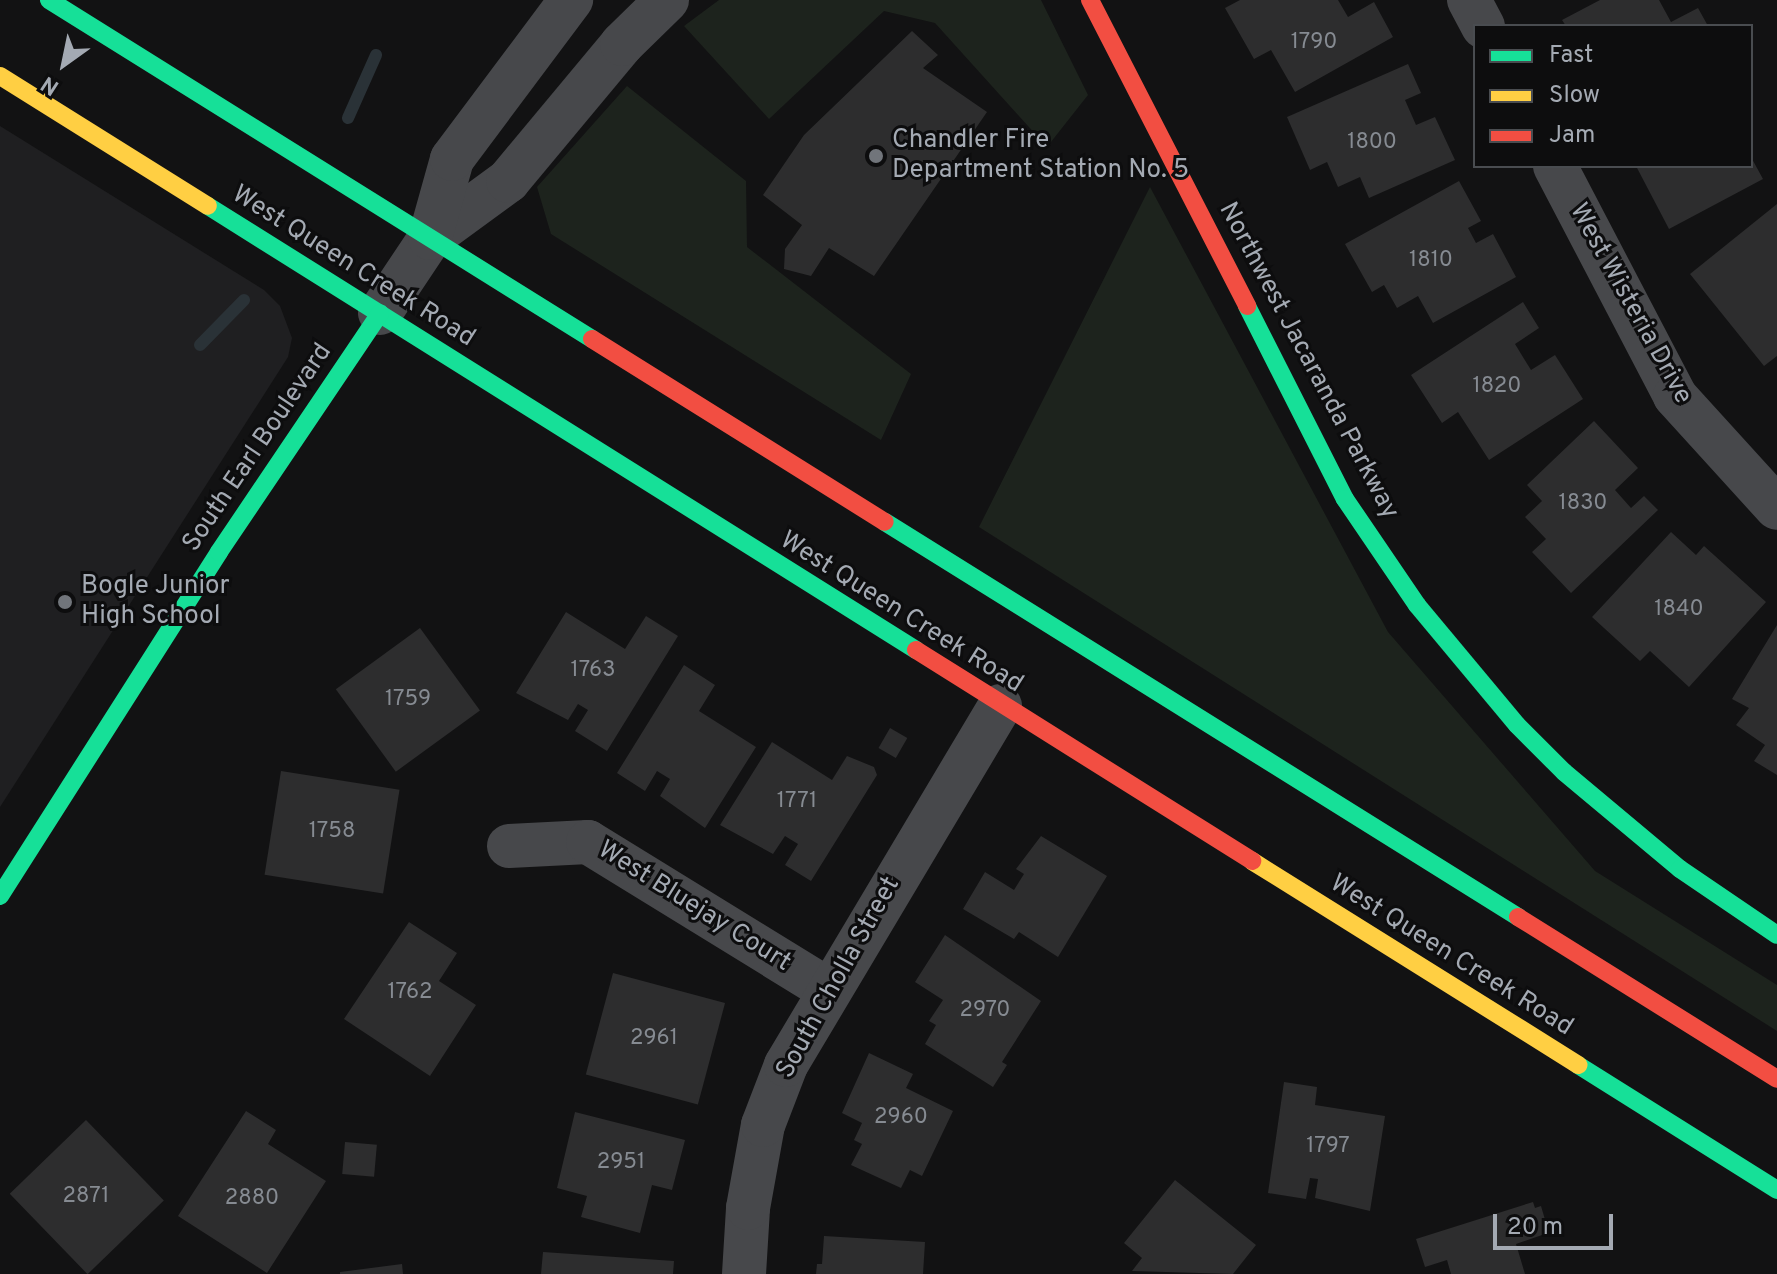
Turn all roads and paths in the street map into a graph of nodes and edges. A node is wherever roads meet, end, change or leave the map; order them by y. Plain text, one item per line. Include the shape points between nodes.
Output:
1 (49, 0) edge
2 (571, 0) edge
3 (667, 0) edge
4 (1090, 0) edge
5 (1469, 0) edge
6 (1482, 24) edge
7 (0, 76) edge
8 (1556, 168) edge
9 (430, 238) junction
10 (380, 313) junction
11 (1777, 508) edge
12 (1000, 706) junction
13 (509, 846) dead end
14 (0, 896) edge
15 (1777, 935) edge
16 (827, 989) junction
17 (1777, 1079) edge
18 (1777, 1190) edge
19 (744, 1274) edge

1 - 9 main road
2 - 9 street via 452,159
3 - 9 street via 622,44 508,181
4 - 15 main road, Northwest Jacaranda Parkway via 1345,499 1417,605 1517,725 1564,772 1668,859
5 - 6 street
7 - 10 main road, West Queen Creek Road
8 - 11 street, West Wisteria Drive via 1675,396
9 - 10 street
9 - 17 main road
10 - 12 main road, West Queen Creek Road
10 - 14 main road, South Earl Boulevard via 219,552
12 - 16 street, South Cholla Street
12 - 18 main road, West Queen Creek Road
13 - 16 street, West Bluejay Court via 588,842
16 - 19 street, South Cholla Street via 786,1065 763,1125 748,1208

